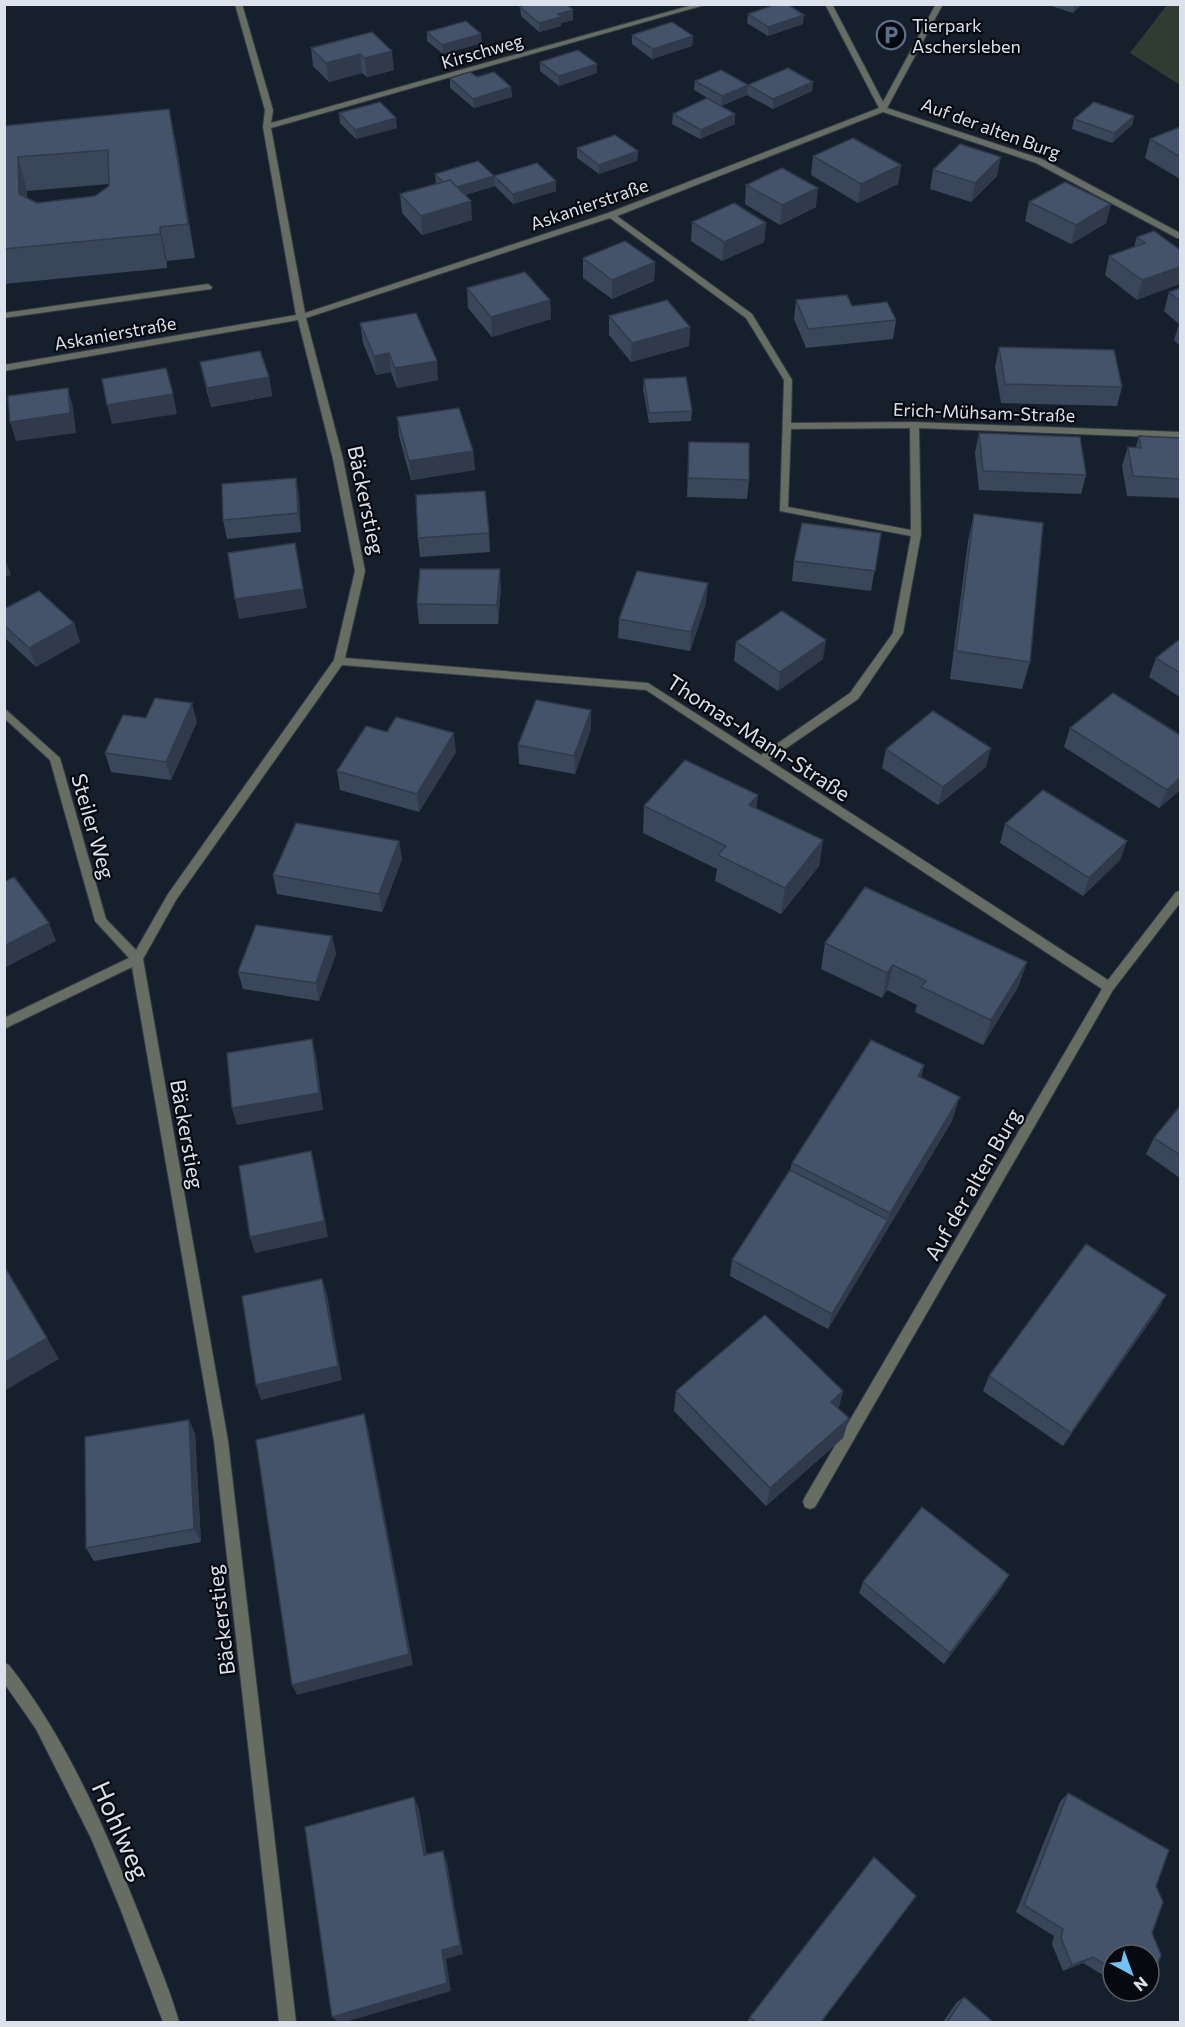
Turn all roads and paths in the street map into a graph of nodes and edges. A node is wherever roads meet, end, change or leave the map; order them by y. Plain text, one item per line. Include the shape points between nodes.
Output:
1 (238, 4) edge
2 (705, 4) edge
3 (828, 4) edge
4 (940, 4) edge
5 (883, 109) junction
6 (267, 127) junction
7 (611, 215) junction
8 (1180, 236) edge
9 (208, 287) dead end
10 (4, 316) edge
11 (301, 317) junction
12 (4, 368) edge
13 (914, 425) junction
14 (786, 426) junction
15 (1180, 435) edge
16 (916, 534) junction
17 (339, 661) junction
18 (4, 712) edge
19 (760, 761) junction
20 (1180, 895) edge
21 (137, 959) junction
22 (1109, 987) junction
23 (4, 1024) edge
24 (810, 1502) dead end
25 (4, 1670) edge
26 (171, 2022) edge
27 (288, 2022) edge

1 - 6 street via 269,110
2 - 6 street, Kirschweg
3 - 5 street
4 - 5 street
5 - 7 street, Askanierstraße
5 - 8 street, Auf der alten Burg via 1039,162
6 - 11 street
7 - 11 street, Askanierstraße
7 - 14 street via 749,316 788,380
9 - 10 street
11 - 12 street, Askanierstraße
11 - 17 street, Bäckerstieg via 338,459 360,571
13 - 14 street, Erich-Mühsam-Straße
13 - 15 street, Erich-Mühsam-Straße
13 - 16 street
14 - 16 street via 783,509
16 - 19 street via 898,633 854,696
17 - 19 street, Thomas-Mann-Straße via 648,687
17 - 21 street, Bäckerstieg via 172,897
18 - 21 street, Steiler Weg via 55,758 101,921
19 - 22 street, Thomas-Mann-Straße
20 - 22 street, Auf der alten Burg
21 - 23 street
21 - 27 street, Bäckerstieg via 221,1441
22 - 24 street, Auf der alten Burg
25 - 26 street, Hohlweg via 40,1721 94,1824

